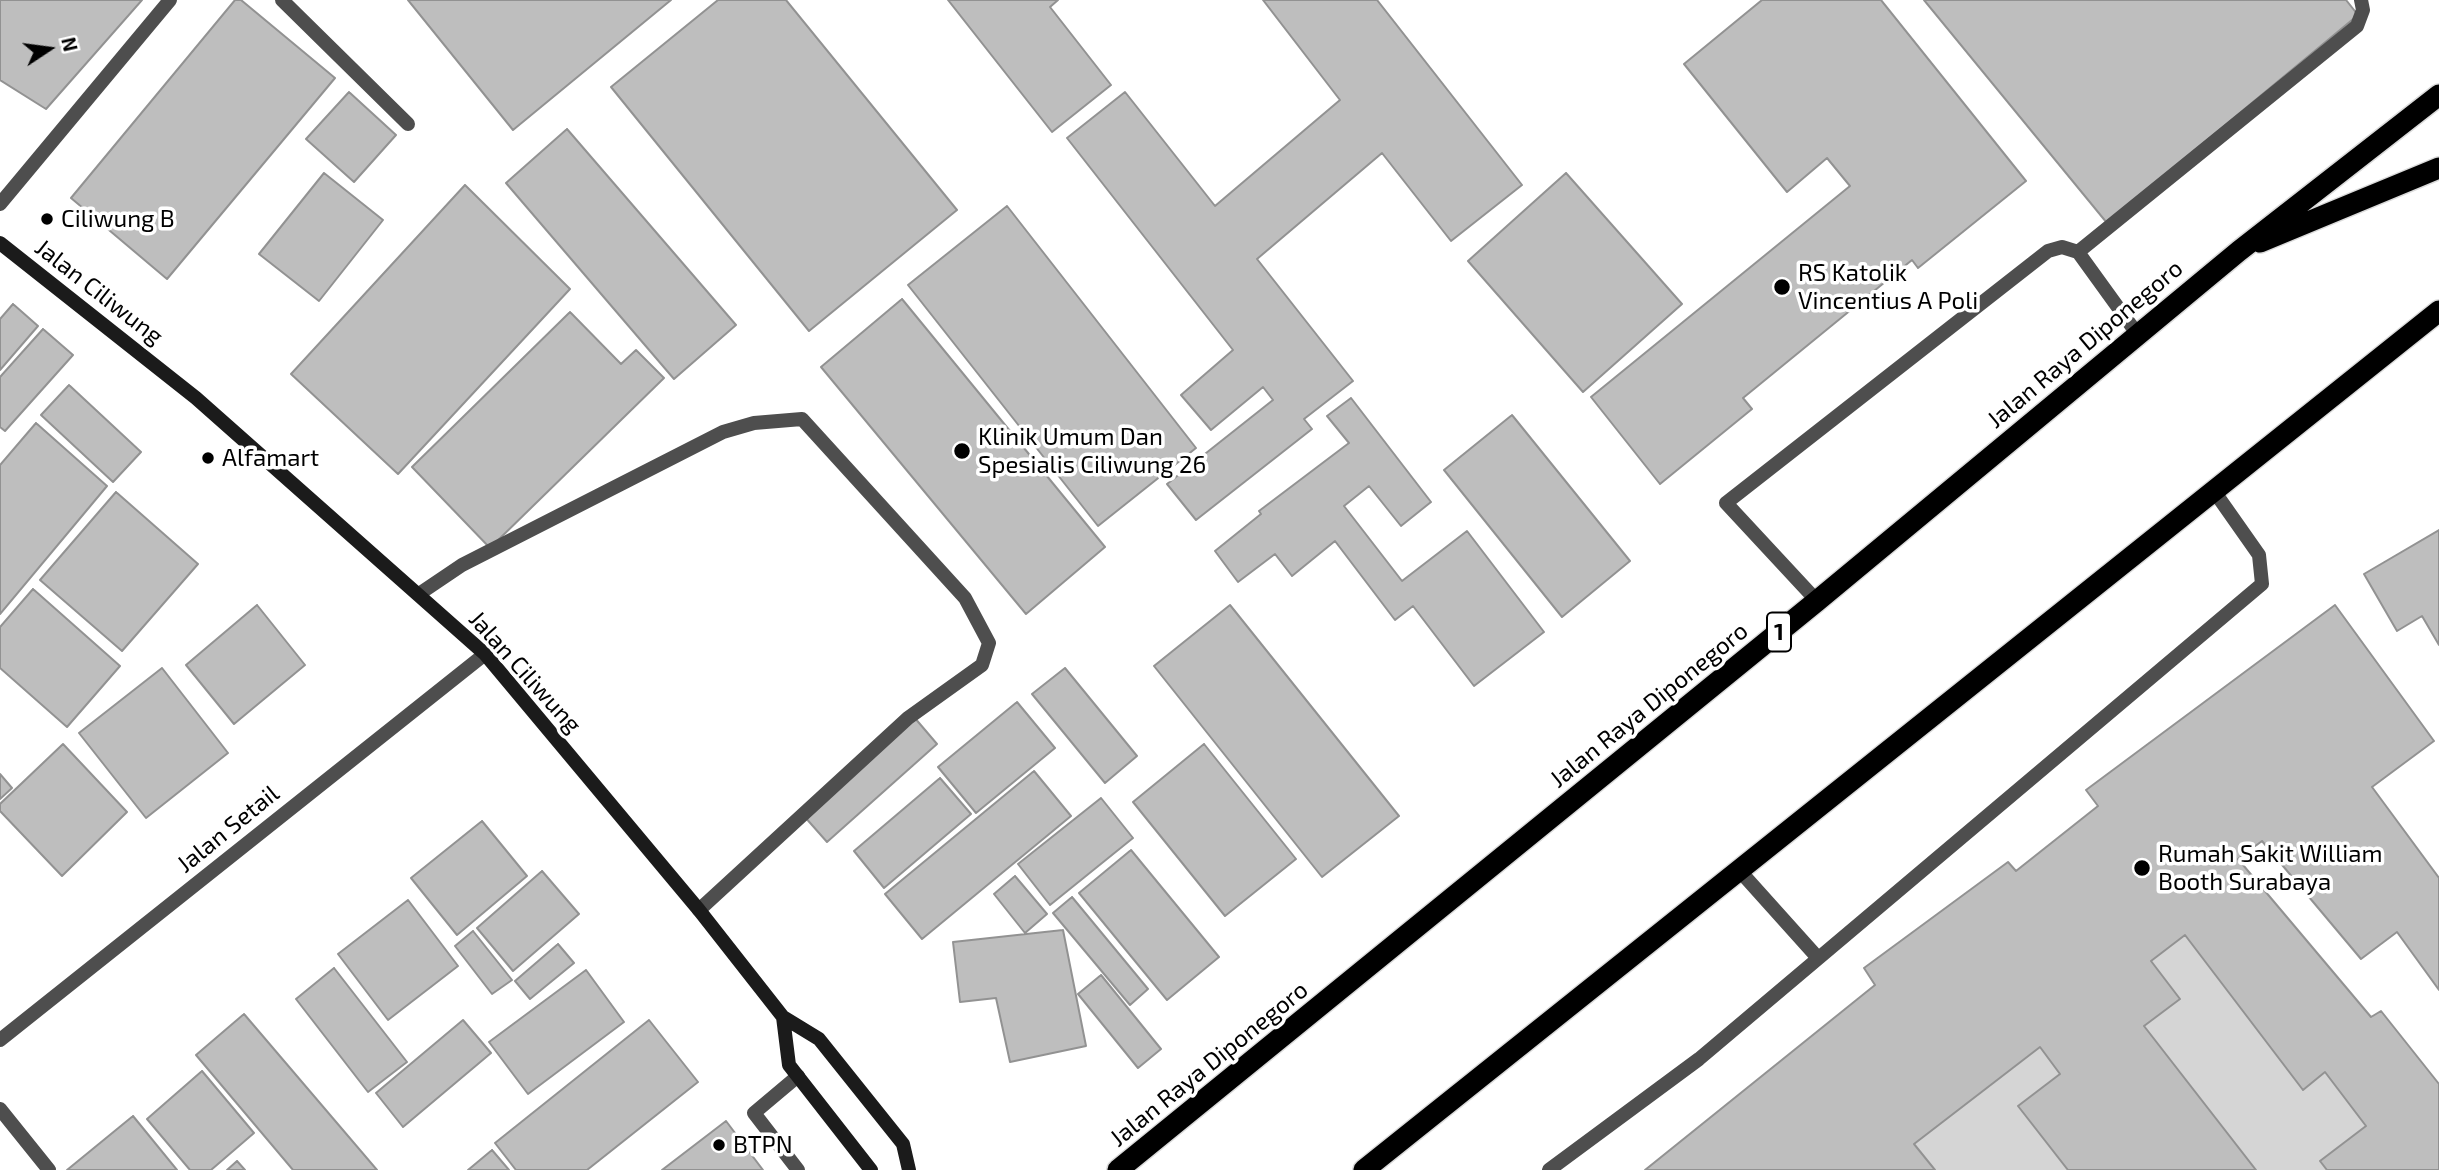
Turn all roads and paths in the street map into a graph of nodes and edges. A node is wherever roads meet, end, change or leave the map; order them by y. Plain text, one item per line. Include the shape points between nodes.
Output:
1 (170, 0) edge
2 (282, 0) edge
3 (2361, 0) edge
4 (2439, 95) edge
5 (408, 124) dead end
6 (2439, 168) edge
7 (0, 204) edge
8 (0, 243) edge
9 (2239, 251) junction
10 (2078, 252) junction
11 (2439, 311) edge
12 (2138, 335) junction
13 (2214, 491) junction
14 (419, 594) junction
15 (1818, 601) junction
16 (485, 654) junction
17 (1739, 870) junction
18 (699, 910) junction
19 (1818, 958) junction
20 (783, 1017) junction
21 (0, 1040) edge
22 (798, 1076) junction
23 (0, 1109) edge
24 (49, 1170) edge
25 (797, 1170) edge
26 (871, 1170) edge
27 (909, 1170) edge
28 (1118, 1170) edge
29 (1364, 1170) edge
30 (1549, 1170) edge

1 - 7 street
2 - 5 street
3 - 10 street via 2357,26
4 - 9 highway, Jalan Raya Diponegoro / 1
6 - 9 highway
8 - 14 main road, Jalan Ciliwung via 196,398
9 - 12 highway, Jalan Raya Diponegoro / 1
10 - 12 street
10 - 15 street via 2062,247 2048,251 1726,503
11 - 13 highway
12 - 15 highway, Jalan Raya Diponegoro / 1
13 - 17 highway
13 - 19 street via 2259,555 2262,584
14 - 16 main road, Jalan Ciliwung
14 - 18 street via 462,565 723,432 754,423 803,419 965,598 989,643 982,664 908,718
15 - 28 highway, Jalan Raya Diponegoro / 1
16 - 18 main road, Jalan Ciliwung
16 - 21 street, Jalan Setail
17 - 19 street
17 - 29 highway
18 - 20 main road, Jalan Ciliwung
19 - 30 street via 1699,1059
20 - 22 main road via 789,1065
20 - 27 main road, Jalan Ciliwung via 819,1039 903,1144
22 - 25 street via 754,1113
22 - 26 main road
23 - 24 street

